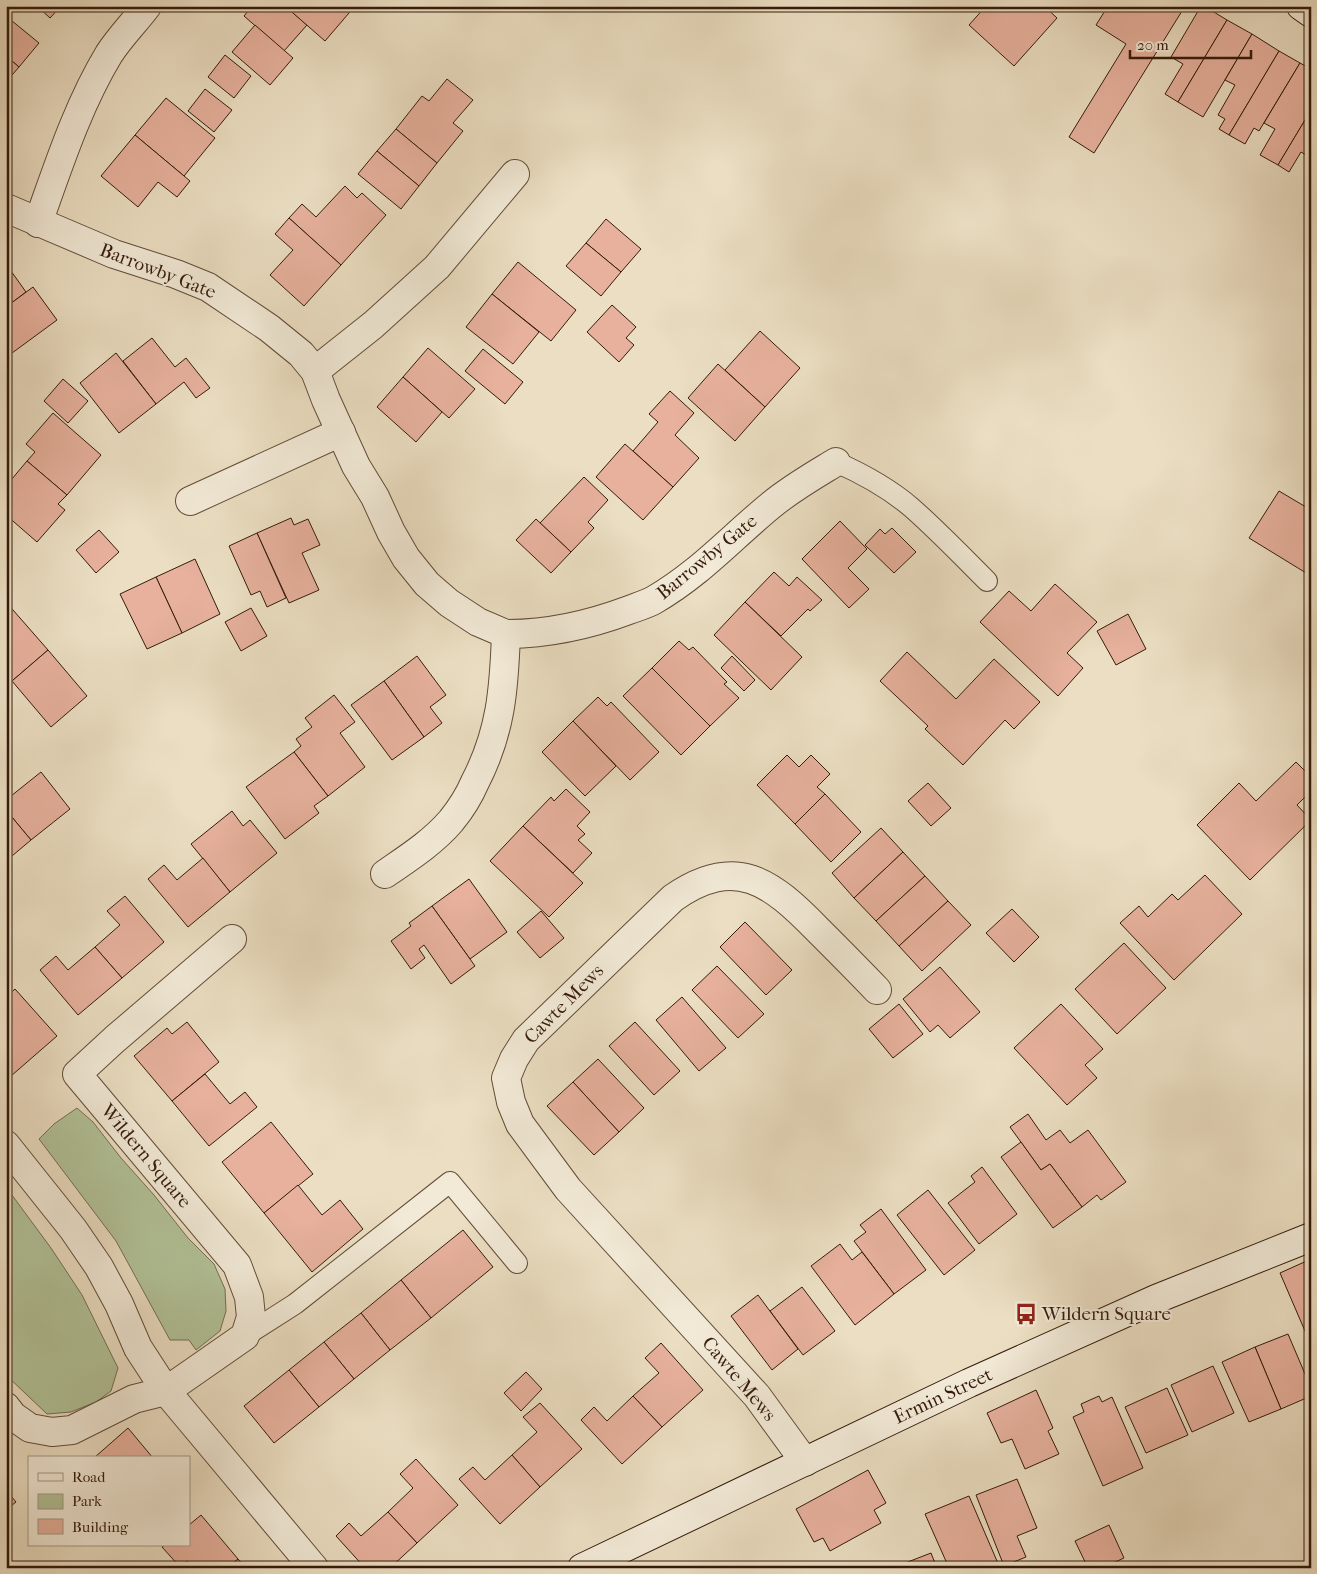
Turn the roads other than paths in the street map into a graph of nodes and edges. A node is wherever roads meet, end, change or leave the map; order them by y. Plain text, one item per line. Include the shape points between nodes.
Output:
1 (147, 6) edge
2 (1301, 6) edge
3 (1311, 13) edge
4 (515, 174) dead end
5 (6, 208) edge
6 (38, 223) junction
7 (315, 371) junction
8 (341, 432) junction
9 (836, 462) joint
10 (190, 501) dead end
11 (988, 582) dead end
12 (506, 634) junction
13 (385, 874) dead end
14 (232, 939) dead end
15 (877, 990) dead end
16 (6, 1145) edge
17 (1311, 1237) edge
18 (517, 1263) dead end
19 (245, 1336) junction
20 (166, 1391) junction
21 (6, 1407) edge
22 (805, 1462) junction
23 (314, 1568) edge
24 (582, 1568) edge

1 - 6 street via 110,53 93,84
2 - 3 street
4 - 7 street via 437,267 374,325
5 - 6 street, Barrowby Gate
6 - 7 street, Barrowby Gate via 208,287 270,328 301,354
7 - 8 street, Barrowby Gate
8 - 10 street
8 - 12 street, Barrowby Gate via 406,558 449,603 478,622
9 - 11 lane via 884,487 912,508
9 - 12 street, Barrowby Gate via 796,486 682,583 652,601 565,629
12 - 13 street via 498,724 470,794 451,821 424,847
14 - 19 street, Wildern Square via 78,1074 236,1265 248,1297 251,1317
15 - 22 street, Cawte Mews via 801,912 776,892 760,882 741,877 707,879 672,898 526,1040 506,1078 520,1124 568,1189 757,1396
16 - 20 street via 67,1221 99,1268 138,1348
17 - 22 street, Ermin Street via 1156,1299 969,1383
18 - 19 lane via 450,1182 295,1304
19 - 20 street
20 - 21 street via 134,1399 72,1430 52,1432 30,1428
20 - 23 street
22 - 24 street, Ermin Street

